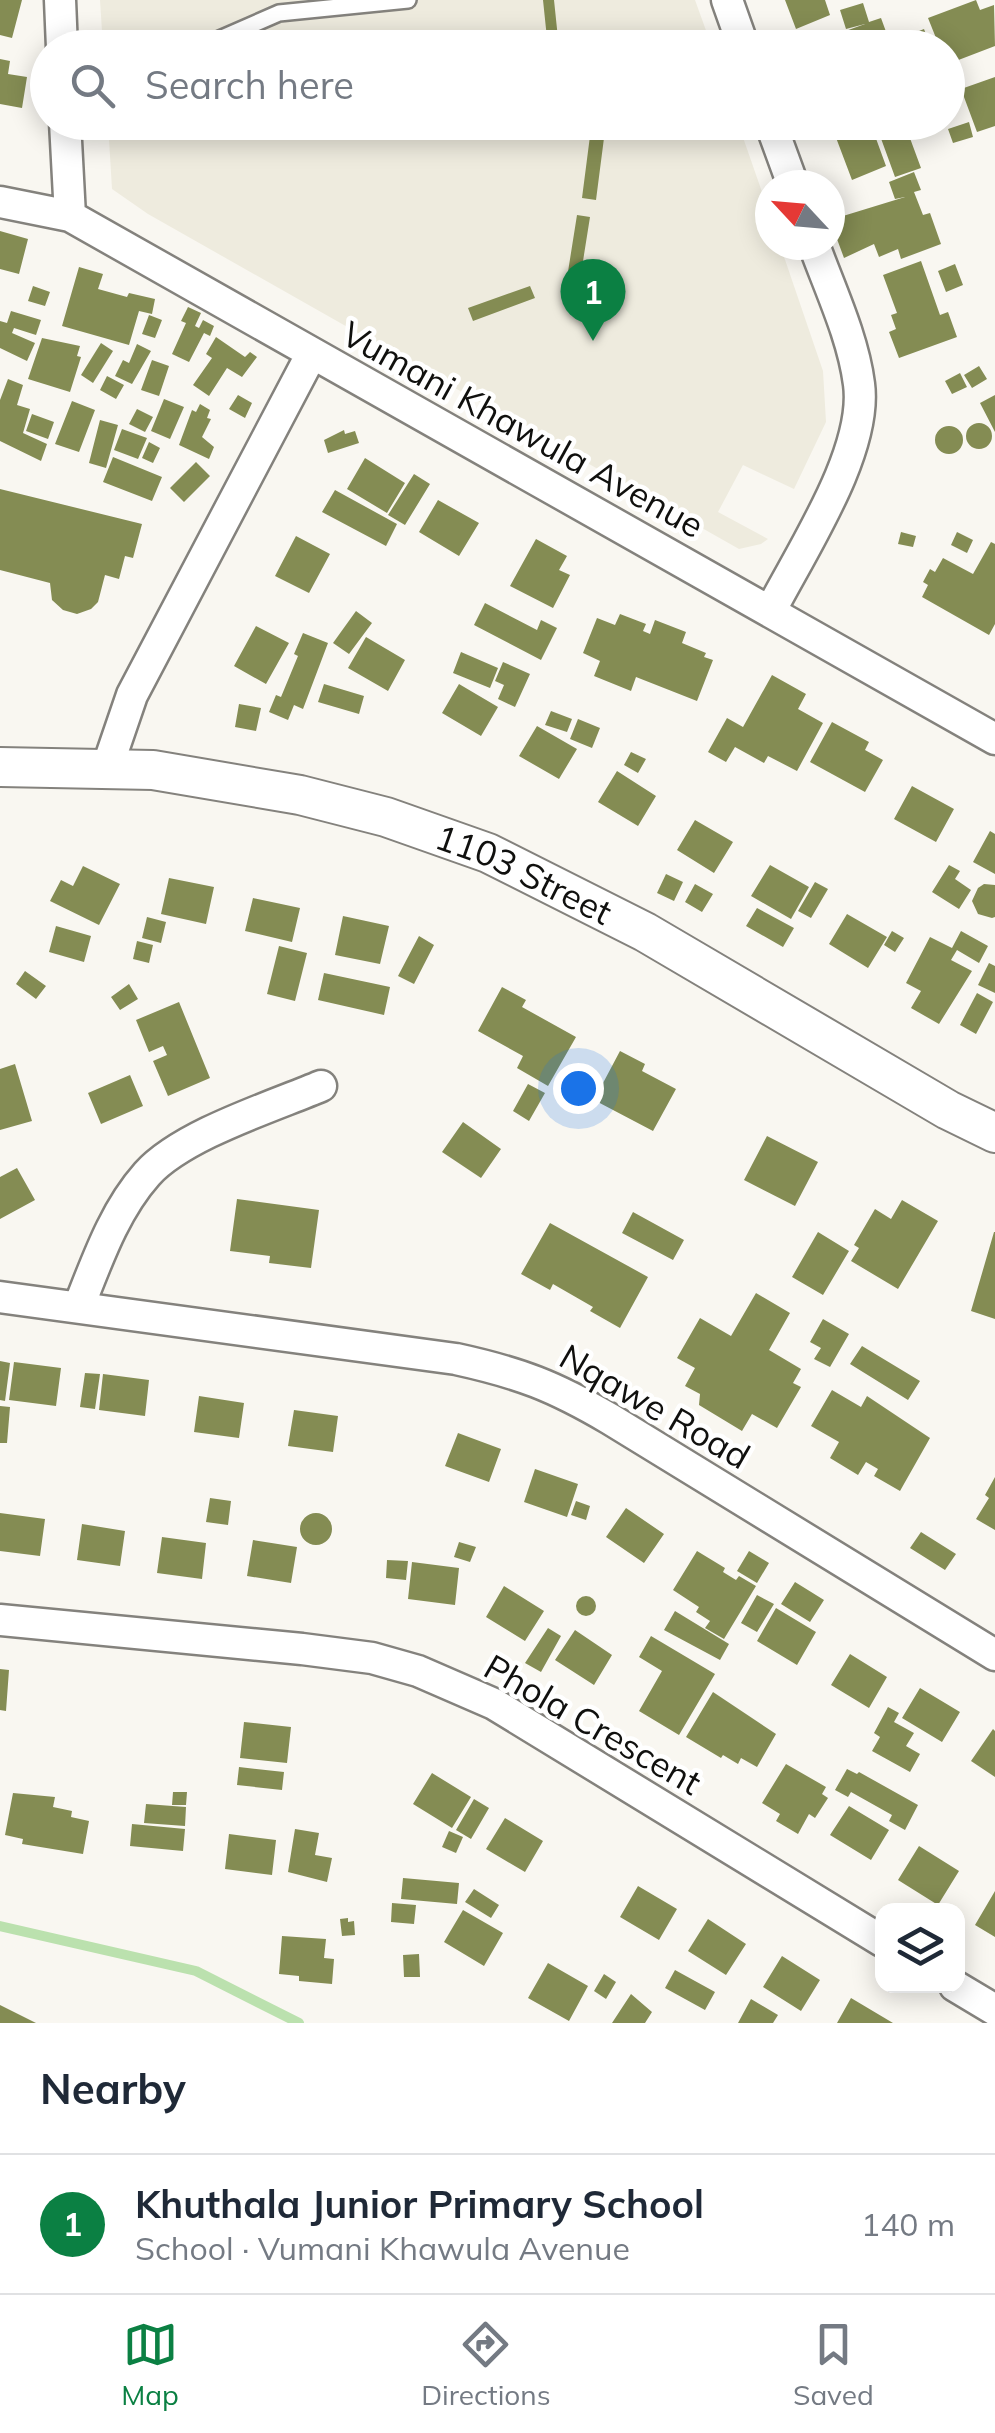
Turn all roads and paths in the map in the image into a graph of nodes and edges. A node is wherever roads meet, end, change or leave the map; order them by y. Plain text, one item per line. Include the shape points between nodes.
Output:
1 (60, 0) edge
2 (408, 0) edge
3 (727, 0) edge
4 (279, 6) edge
5 (61, 30) edge
6 (233, 30) edge
7 (738, 30) edge
8 (67, 140) edge
9 (777, 140) edge
10 (788, 170) edge
11 (0, 202) edge
12 (70, 216) junction
13 (819, 260) edge
14 (311, 355) junction
15 (771, 610) junction
16 (995, 739) edge
17 (0, 767) edge
18 (106, 768) junction
19 (320, 1086) dead end
20 (995, 1132) edge
21 (0, 1297) edge
22 (79, 1306) junction
23 (0, 1620) edge
24 (995, 1655) edge
25 (875, 1937) edge
26 (965, 1992) edge
27 (995, 2010) edge

1 - 5 street
2 - 4 lane
3 - 7 street
4 - 6 lane
8 - 12 street
9 - 10 street
11 - 12 street
12 - 14 street
13 - 15 street via 860,385 858,421 845,467
14 - 15 street, Vumani Khawula Avenue
14 - 18 street, Vumani Khawula Avenue via 132,695
15 - 16 street, Vumani Khawula Avenue
17 - 18 street, 1103 Street
18 - 20 street, 1103 Street via 300,795 386,816 488,853 645,932
19 - 22 street via 185,1145 148,1173 101,1250
21 - 22 street, Nqawe Road
22 - 24 street, Nqawe Road via 456,1359 555,1387
23 - 25 street, Phola Crescent via 302,1649 418,1671 494,1704
26 - 27 street

